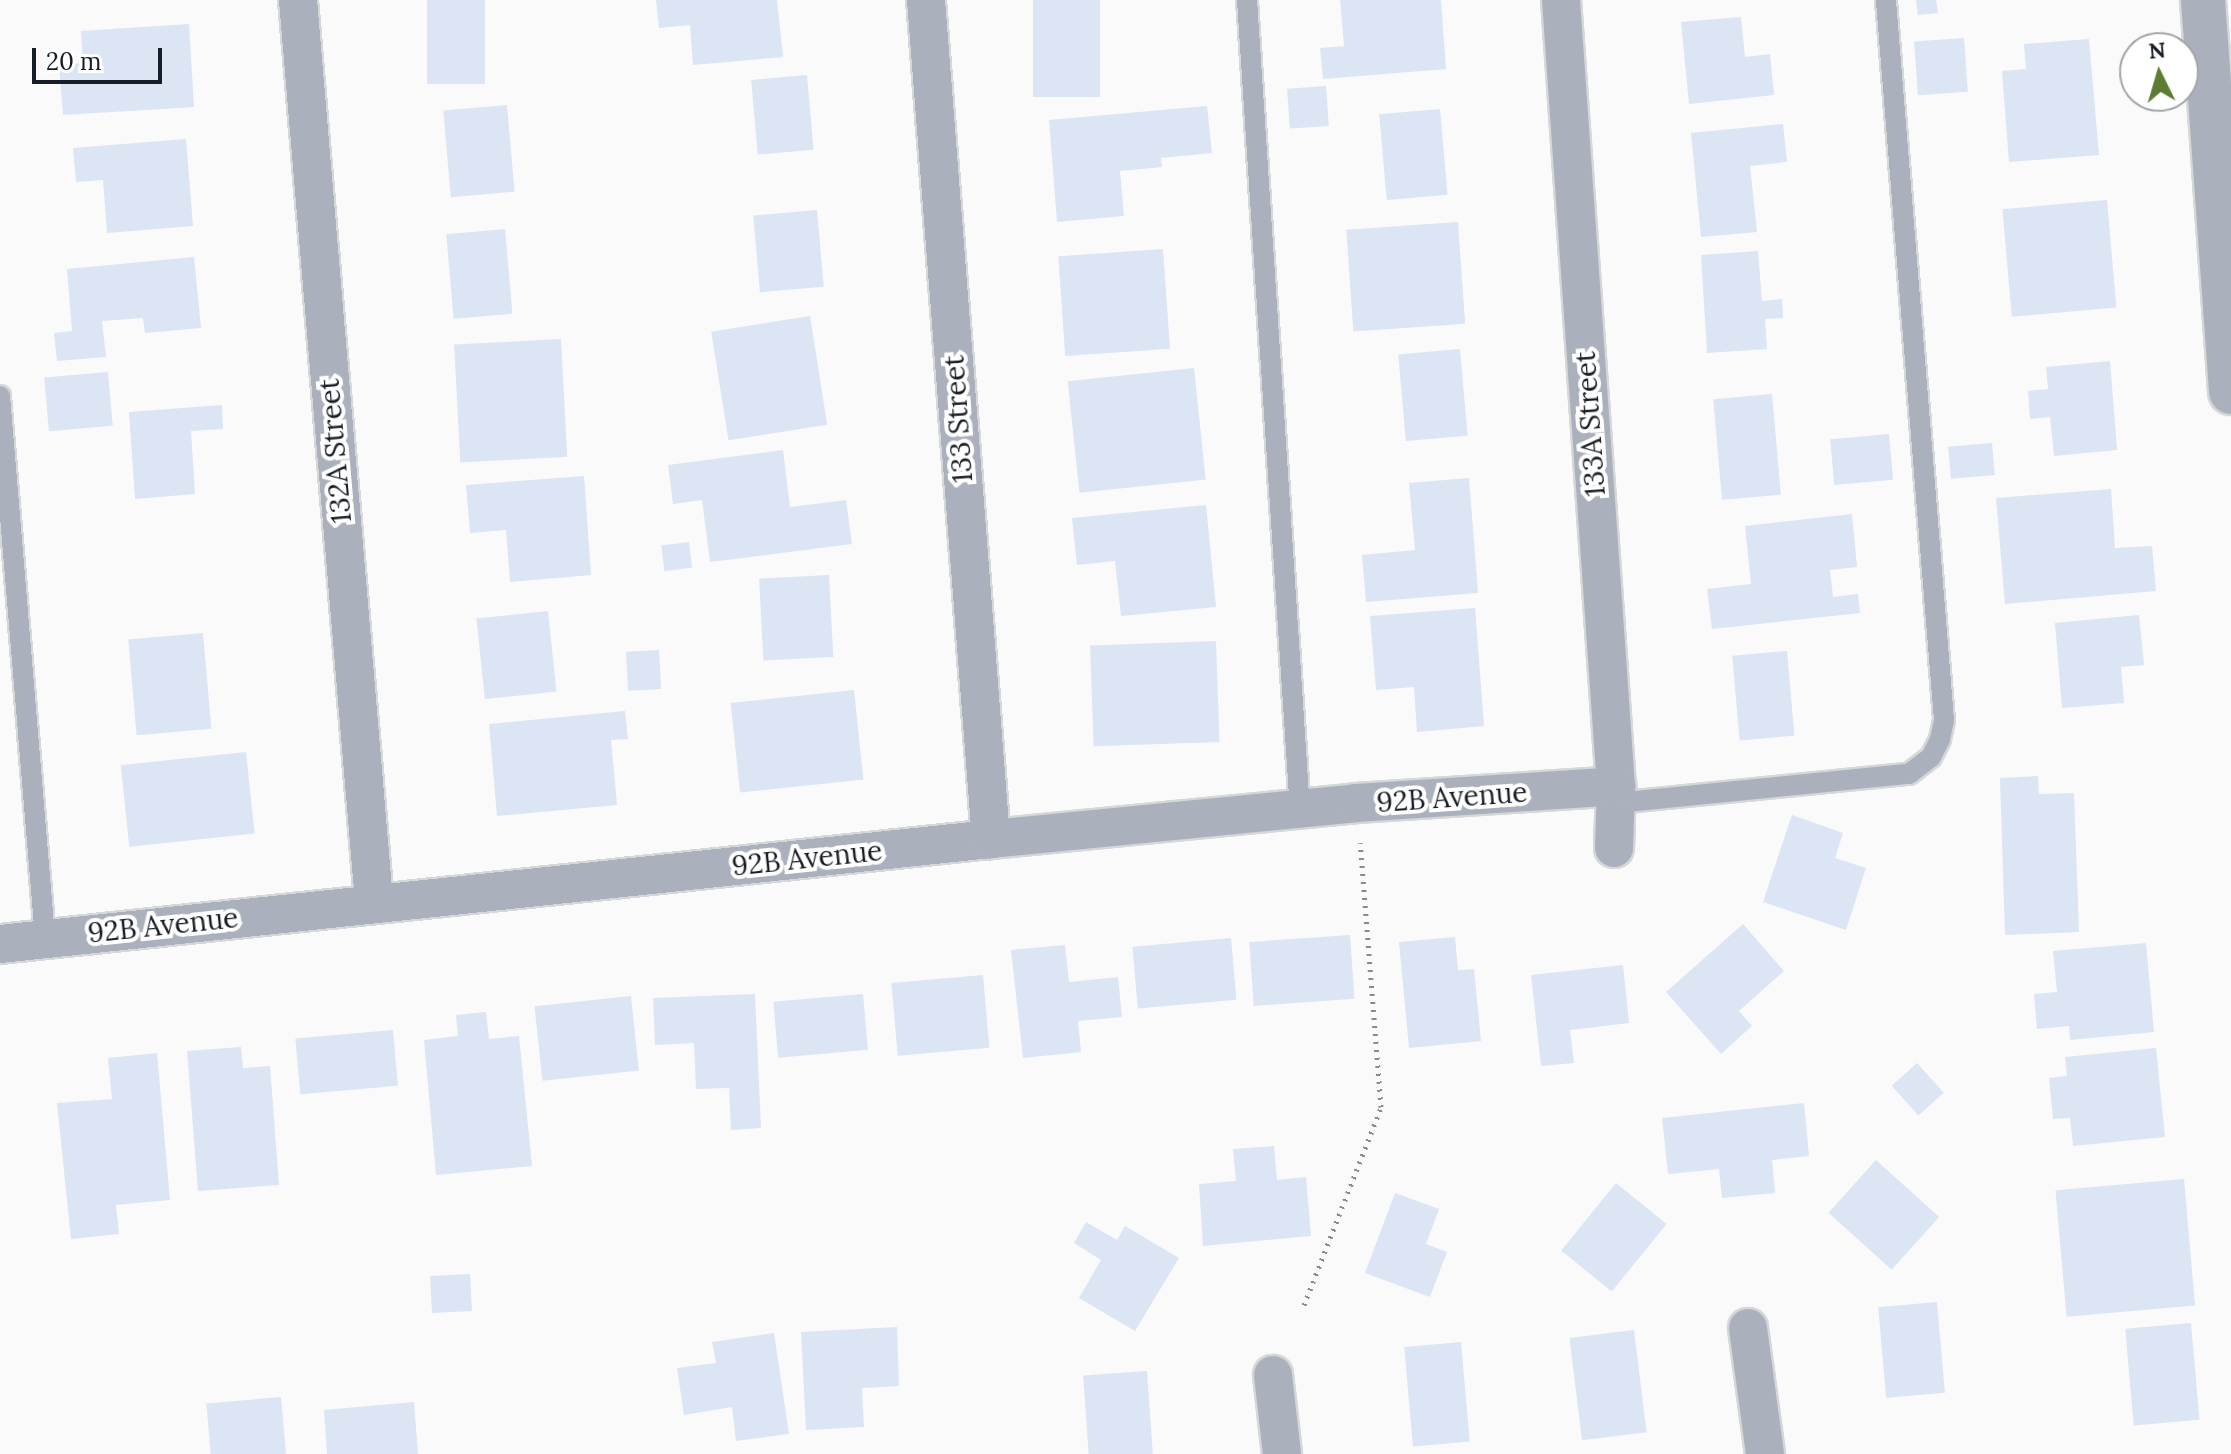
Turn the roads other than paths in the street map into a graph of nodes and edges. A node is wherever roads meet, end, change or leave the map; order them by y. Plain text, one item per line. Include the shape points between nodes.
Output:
1 (298, 0) edge
2 (926, 0) edge
3 (1247, 0) edge
4 (1561, 0) edge
5 (1886, 0) edge
6 (2203, 0) edge
7 (2231, 392) edge
8 (0, 396) edge
9 (1616, 794) junction
10 (1300, 810) junction
11 (991, 839) junction
12 (1614, 848) dead end
13 (374, 902) junction
14 (45, 938) junction
15 (0, 944) edge
16 (1748, 1328) dead end
17 (1273, 1375) dead end
18 (1282, 1454) edge
19 (1765, 1454) edge

1 - 13 street, 132A Street
2 - 11 street, 133 Street
3 - 10 lane
4 - 9 street, 133A Street
5 - 9 lane via 1944,720 1940,739 1931,757 1909,774
6 - 7 street
8 - 14 lane
9 - 10 street, 92B Avenue
9 - 12 street, 133A Street
10 - 11 street, 92B Avenue
11 - 13 street, 92B Avenue
13 - 14 street, 92B Avenue
14 - 15 street, 92B Avenue
16 - 19 street
17 - 18 street

